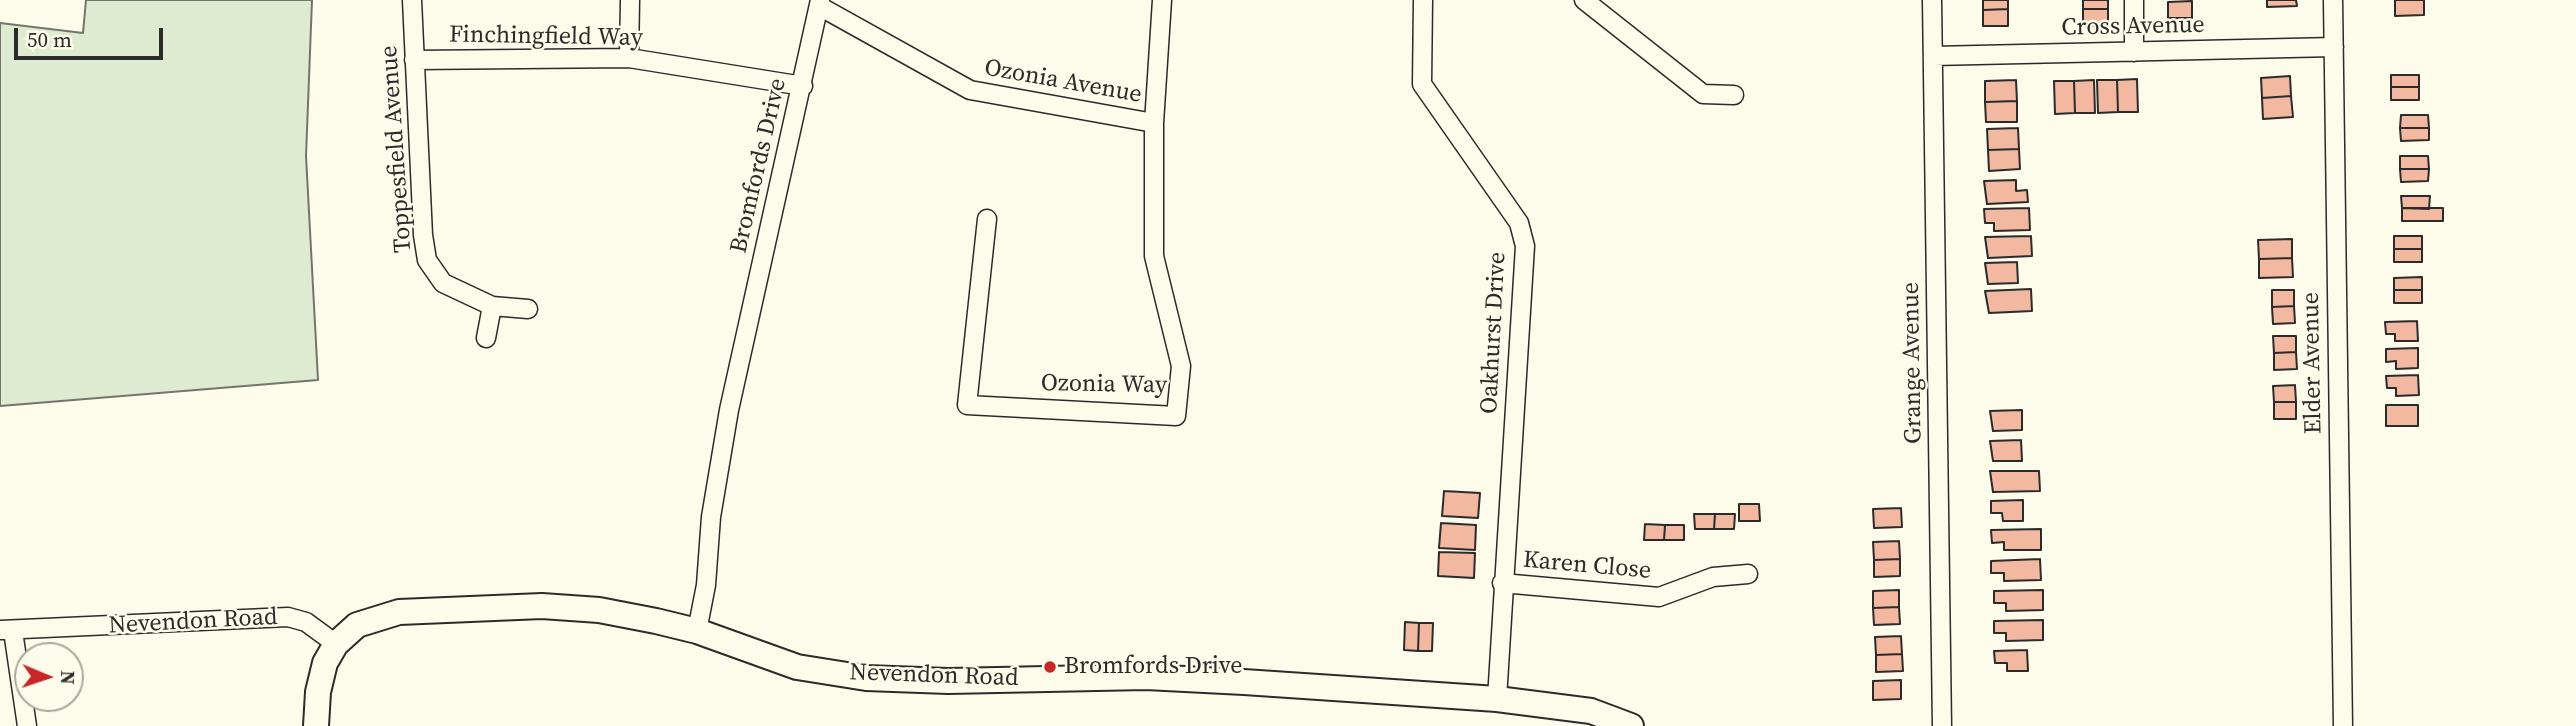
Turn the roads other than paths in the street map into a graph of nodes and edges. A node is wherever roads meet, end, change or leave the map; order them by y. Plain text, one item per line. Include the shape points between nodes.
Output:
1 (412, 0) edge
2 (629, 0) edge
3 (1162, 0) edge
4 (1423, 0) edge
5 (1584, 0) edge
6 (1932, 0) edge
7 (2134, 0) edge
8 (2333, 0) edge
9 (820, 3) edge
10 (2334, 47) junction
11 (2134, 52) junction
12 (1933, 56) junction
13 (629, 58) junction
14 (414, 60) junction
15 (803, 86) junction
16 (1734, 95) dead end
17 (1154, 123) junction
18 (987, 219) dead end
19 (492, 306) junction
20 (528, 309) dead end
21 (486, 338) dead end
22 (1748, 574) dead end
23 (1502, 583) junction
24 (7, 631) edge
25 (697, 631) junction
26 (336, 644) junction
27 (1497, 699) junction
28 (26, 726) edge
29 (316, 726) edge
30 (1631, 726) edge
31 (1942, 726) edge
32 (2343, 726) edge

1 - 14 street, Toppesfield Avenue
2 - 13 street
3 - 17 street, Ozonia Avenue
4 - 23 street, Oakhurst Drive via 1422,84 1518,223 1525,246
5 - 16 street via 1703,94
6 - 12 street, Grange Avenue
7 - 11 street
8 - 10 street, Elder Avenue
9 - 15 street, Bromfords Drive
9 - 17 street, Ozonia Avenue via 970,90
10 - 11 street, Cross Avenue
10 - 32 street, Elder Avenue
11 - 12 street, Cross Avenue
12 - 31 street, Grange Avenue
13 - 14 street, Finchingfield Way
13 - 15 street, Finchingfield Way
14 - 19 street, Toppesfield Avenue via 427,260 443,284
15 - 25 street, Bromfords Drive via 729,410
17 - 18 street, Ozonia Way via 1154,256 1181,366 1176,416 967,405
19 - 20 street, Toppesfield Avenue
19 - 21 street
22 - 23 street, Karen Close via 1713,577 1659,597
23 - 27 street, Oakhurst Drive
24 - 26 street, Nevendon Road via 289,617 306,622
24 - 28 street
25 - 26 street, Nevendon Road via 599,610 520,606 386,615 357,625
25 - 27 street, Nevendon Road via 797,667 866,678 1146,677
26 - 29 street, Nevendon Road via 321,675
27 - 30 street, Nevendon Road via 1591,711

